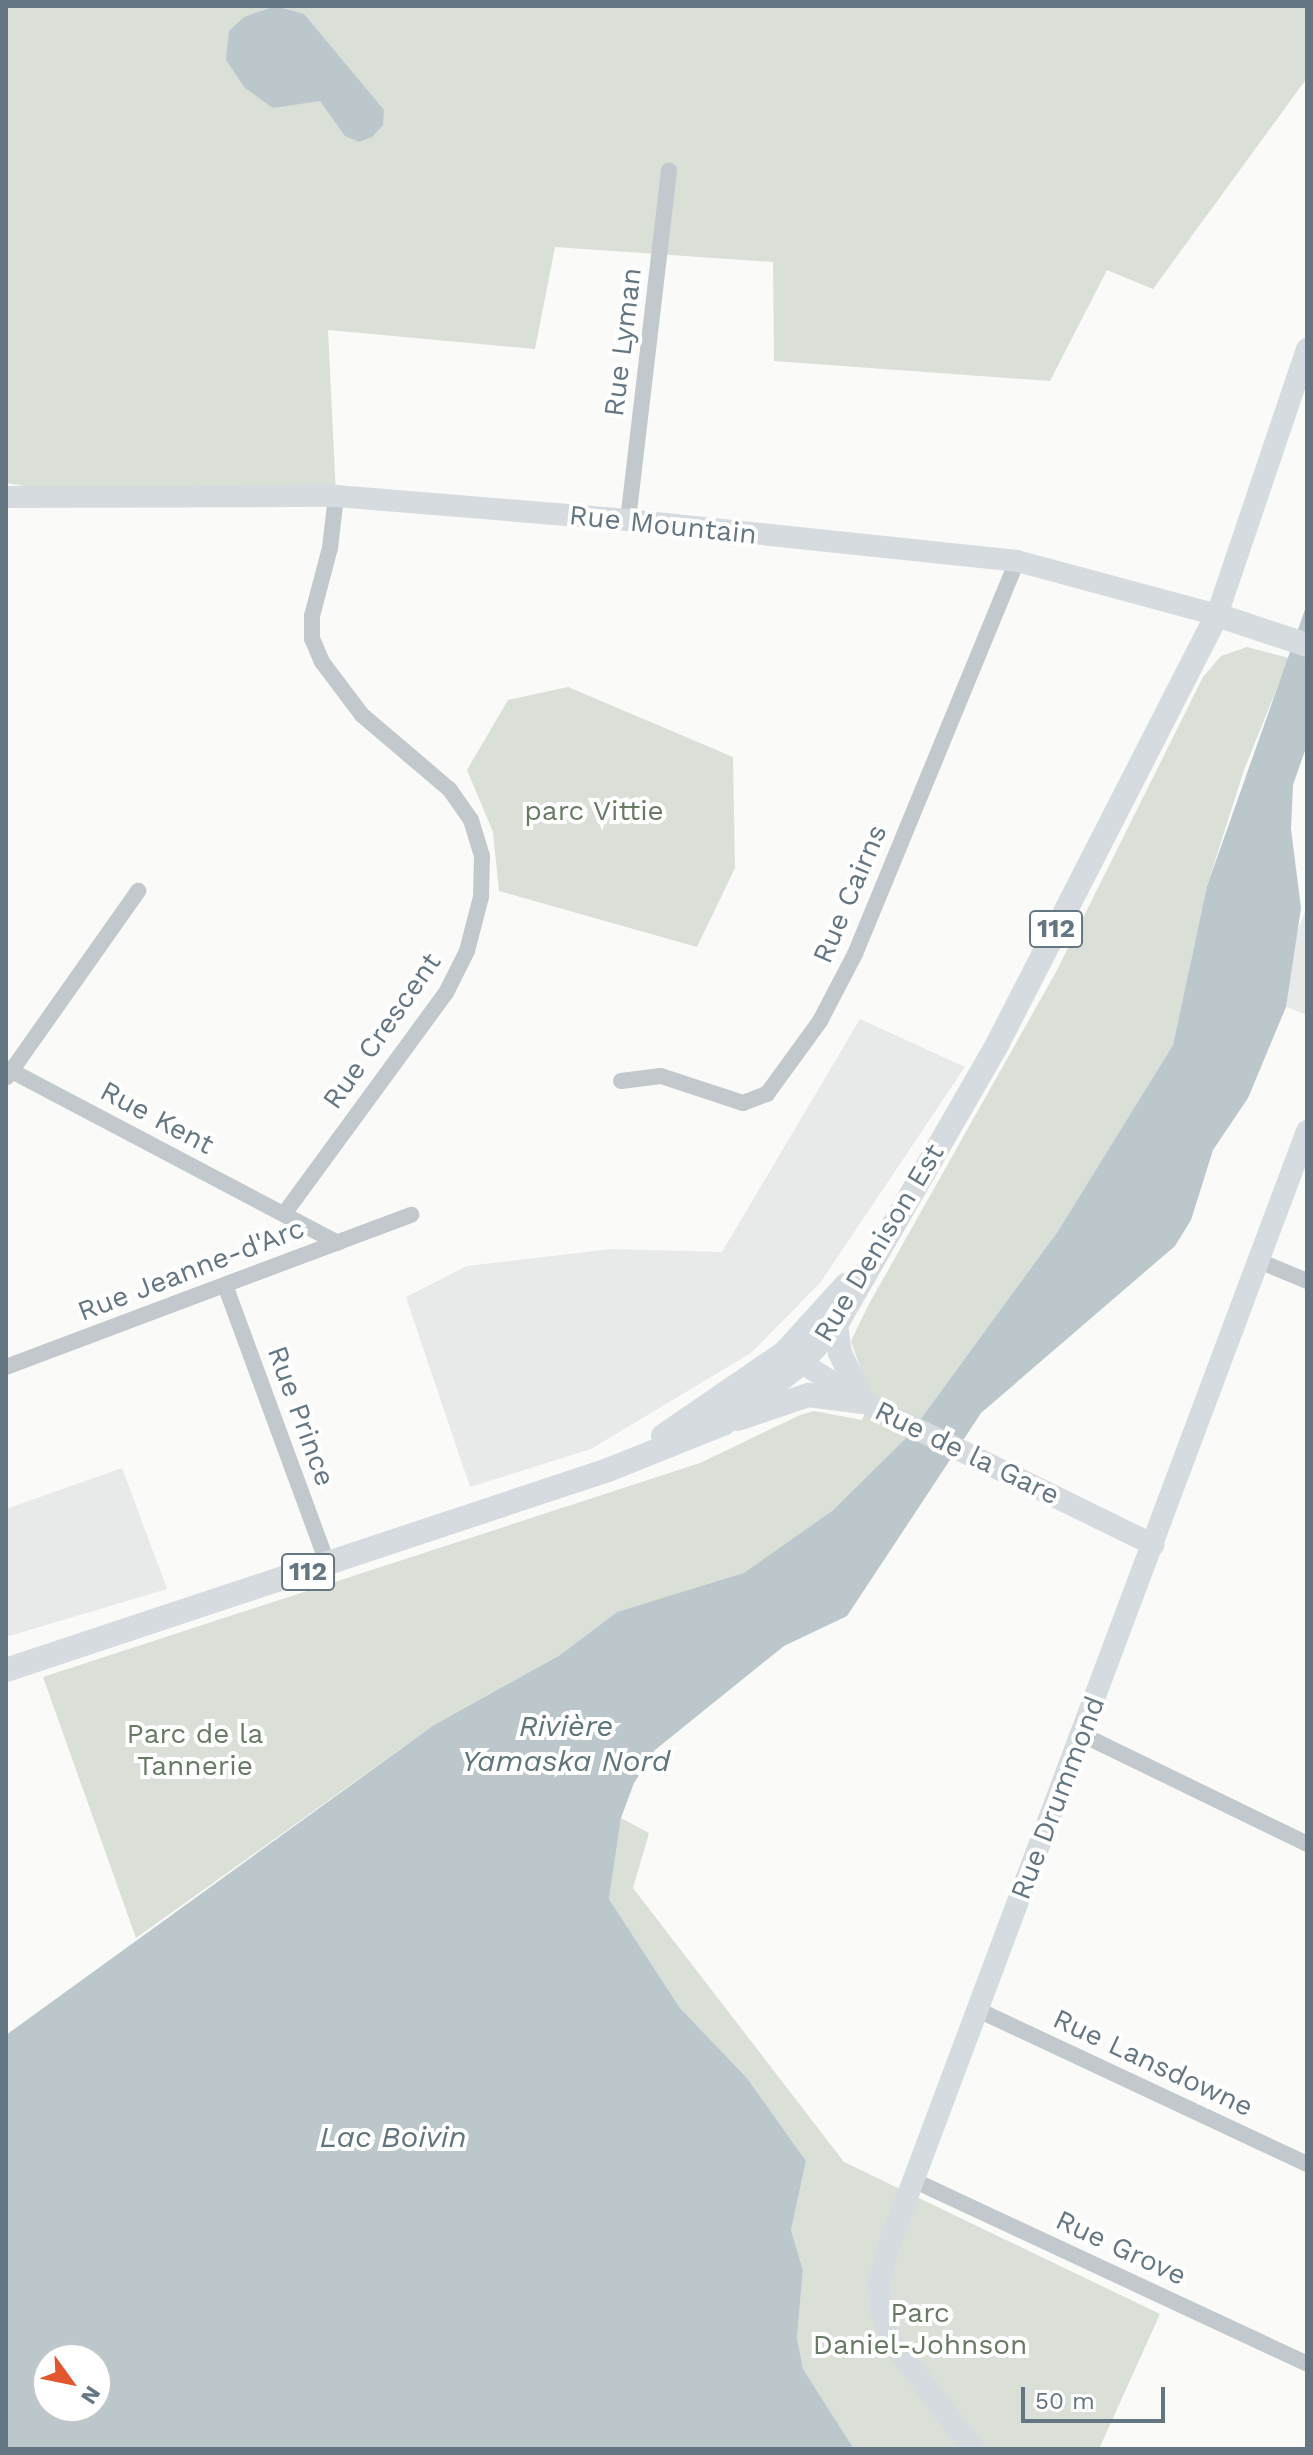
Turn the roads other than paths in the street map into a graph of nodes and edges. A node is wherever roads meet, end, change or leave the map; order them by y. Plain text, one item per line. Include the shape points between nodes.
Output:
1 (669, 170) dead end
2 (1307, 349) edge
3 (336, 496) junction
4 (6, 497) edge
5 (628, 520) junction
6 (1017, 561) junction
7 (1217, 615) junction
8 (1307, 645) edge
9 (138, 891) dead end
10 (8, 1073) edge
11 (621, 1081) dead end
12 (1307, 1131) edge
13 (284, 1214) junction
14 (411, 1215) dead end
15 (885, 1237) junction
16 (338, 1243) junction
17 (1259, 1261) junction
18 (1307, 1281) edge
19 (225, 1285) junction
20 (836, 1325) junction
21 (792, 1359) junction
22 (6, 1367) edge
23 (870, 1405) junction
24 (723, 1424) junction
25 (624, 1462) junction
26 (1154, 1545) junction
27 (328, 1565) junction
28 (6, 1670) edge
29 (1083, 1735) junction
30 (1307, 1844) edge
31 (976, 2009) junction
32 (1307, 2164) edge
33 (913, 2180) junction
34 (1307, 2364) edge
35 (973, 2449) edge

1 - 5 street, Rue Lyman
2 - 7 street
3 - 4 street, Rue Mountain
3 - 5 street, Rue Mountain
3 - 13 street, Rue Crescent via 312,639 322,662 362,715 449,789 471,820 482,856 481,897 467,951 446,993
5 - 6 street, Rue Mountain
6 - 7 street, Rue Mountain
6 - 11 street, Rue Cairns via 855,954 820,1021 767,1094 743,1103 661,1076
7 - 8 main road, Rue Mountain
7 - 15 main road, Rue Denison Est / 112 via 998,1043
9 - 10 street
10 - 13 street, Rue Kent
12 - 17 street, Rue Drummond
13 - 16 street, Rue Jeanne-d'Arc
14 - 16 street
15 - 20 main road, Rue Denison Est / 112
15 - 21 main road
16 - 19 street, Rue Jeanne-d'Arc
17 - 18 street
17 - 26 street, Rue Drummond
19 - 22 street, Rue Jeanne-d'Arc
19 - 27 street, Rue Prince
20 - 21 main road, Rue Denison Est / 112
20 - 23 main road via 840,1353
21 - 23 street, Rue de la Gare
21 - 24 main road, Rue Denison Est / 112
21 - 25 main road
23 - 24 main road via 808,1395
23 - 26 street, Rue de la Gare
24 - 25 main road, Rue Denison Est / 112
25 - 27 main road, Rue Denison Est / 112
26 - 29 street, Rue Drummond
27 - 28 main road, Rue Denison Est / 112
29 - 30 street
29 - 31 street, Rue Drummond
31 - 32 street, Rue Lansdowne
31 - 33 street, Rue Drummond
33 - 34 street, Rue Grove
33 - 35 street, Rue Drummond via 879,2282 881,2310 892,2342

